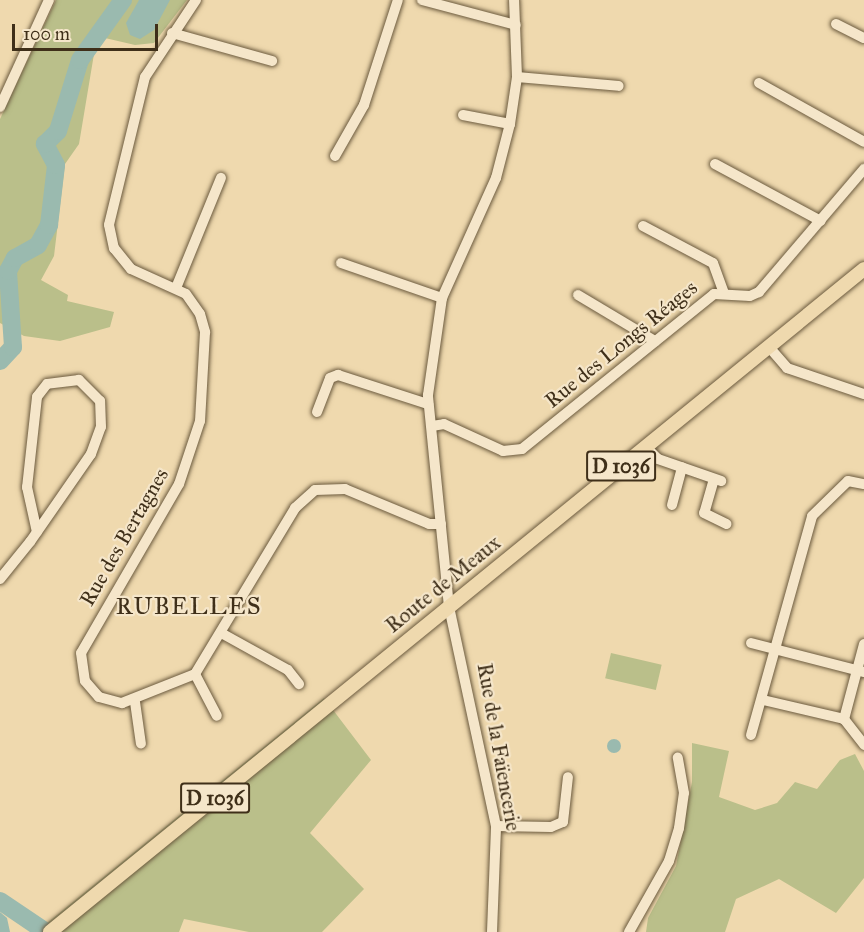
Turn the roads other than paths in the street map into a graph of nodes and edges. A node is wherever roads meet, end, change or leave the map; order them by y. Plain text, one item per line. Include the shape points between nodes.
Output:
1 (49, 0) edge
2 (196, 0) edge
3 (398, 0) edge
4 (422, 0) edge
5 (514, 0) edge
6 (836, 24) dead end
7 (516, 25) junction
8 (172, 33) junction
9 (864, 38) edge
10 (272, 62) dead end
11 (517, 77) junction
12 (759, 83) dead end
13 (620, 86) dead end
14 (0, 107) edge
15 (463, 115) dead end
16 (510, 124) junction
17 (864, 142) edge
18 (336, 156) dead end
19 (715, 164) dead end
20 (864, 169) edge
21 (221, 178) dead end
22 (821, 221) junction
23 (643, 226) dead end
24 (342, 263) dead end
25 (864, 269) edge
26 (176, 288) junction
27 (723, 291) junction
28 (578, 295) dead end
29 (442, 298) junction
30 (656, 341) junction
31 (769, 347) junction
32 (864, 394) edge
33 (428, 404) junction
34 (317, 412) dead end
35 (432, 426) junction
36 (645, 446) junction
37 (682, 467) junction
38 (864, 484) edge
39 (672, 506) dead end
40 (441, 524) junction
41 (727, 524) dead end
42 (37, 532) junction
43 (0, 579) edge
44 (449, 607) junction
45 (223, 634) junction
46 (752, 643) dead end
47 (864, 644) edge
48 (776, 649) junction
49 (860, 671) edge
50 (195, 674) junction
51 (300, 684) dead end
52 (763, 700) junction
53 (135, 702) junction
54 (217, 716) dead end
55 (844, 718) junction
56 (751, 735) dead end
57 (141, 744) dead end
58 (864, 745) edge
59 (678, 758) dead end
60 (568, 777) dead end
61 (496, 826) junction
62 (50, 932) edge
63 (492, 932) edge
64 (629, 932) edge

1 - 14 street
2 - 8 street, Rue des Bertagnes
3 - 18 street via 364,105
4 - 7 street
5 - 7 street, Rue de la Faïencerie
6 - 9 street
7 - 11 street, Rue de la Faïencerie
8 - 10 street
8 - 26 street, Rue des Bertagnes via 136,99 108,225 114,248 131,269
11 - 13 street
11 - 16 street, Rue de la Faïencerie
12 - 17 street
15 - 16 street
16 - 29 street, Rue de la Faïencerie via 496,178
19 - 22 street
20 - 22 street, Rue des Longs Réages
21 - 26 street
22 - 27 street, Rue des Longs Réages via 759,292 741,296
23 - 27 street via 713,262
24 - 29 street
25 - 31 main road, Route de Meaux / D 1036
26 - 53 street, Rue des Bertagnes via 195,304 205,332 193,452 81,653 81,672 91,690 109,702
27 - 30 street, Rue des Longs Réages
28 - 30 street
29 - 33 street, Rue de la Faïencerie via 432,342
30 - 35 street, Rue des Longs Réages via 512,453 444,424
31 - 32 street via 787,368
31 - 36 main road, Route de Meaux / D 1036
33 - 34 street via 338,375 330,378
33 - 35 street, Rue de la Faïencerie
35 - 40 street, Rue de la Faïencerie
36 - 37 street via 658,459
36 - 44 main road, Route de Meaux / D 1036
37 - 39 street
37 - 41 street via 717,480 704,513
38 - 48 street via 848,481 812,516
40 - 44 street, Rue de la Faïencerie
40 - 45 street, Rue des Bertagnes via 429,524 345,489 315,490 295,508
42 - 42 street via 91,454 101,427 100,401 80,380 47,384 36,398 27,487
42 - 43 street
44 - 61 street, Rue de la Faïencerie
44 - 62 main road, Route de Meaux / D 1036
45 - 50 street, Rue des Bertagnes
45 - 51 street via 288,670
46 - 48 street
47 - 49 street
48 - 49 street
48 - 52 street
49 - 55 street
50 - 53 street, Rue des Bertagnes
50 - 54 street
52 - 55 street
52 - 56 street
53 - 57 street
55 - 58 street
59 - 64 street via 684,793 676,839
60 - 61 street via 563,822 551,827
61 - 63 street, Rue de la Faïencerie

